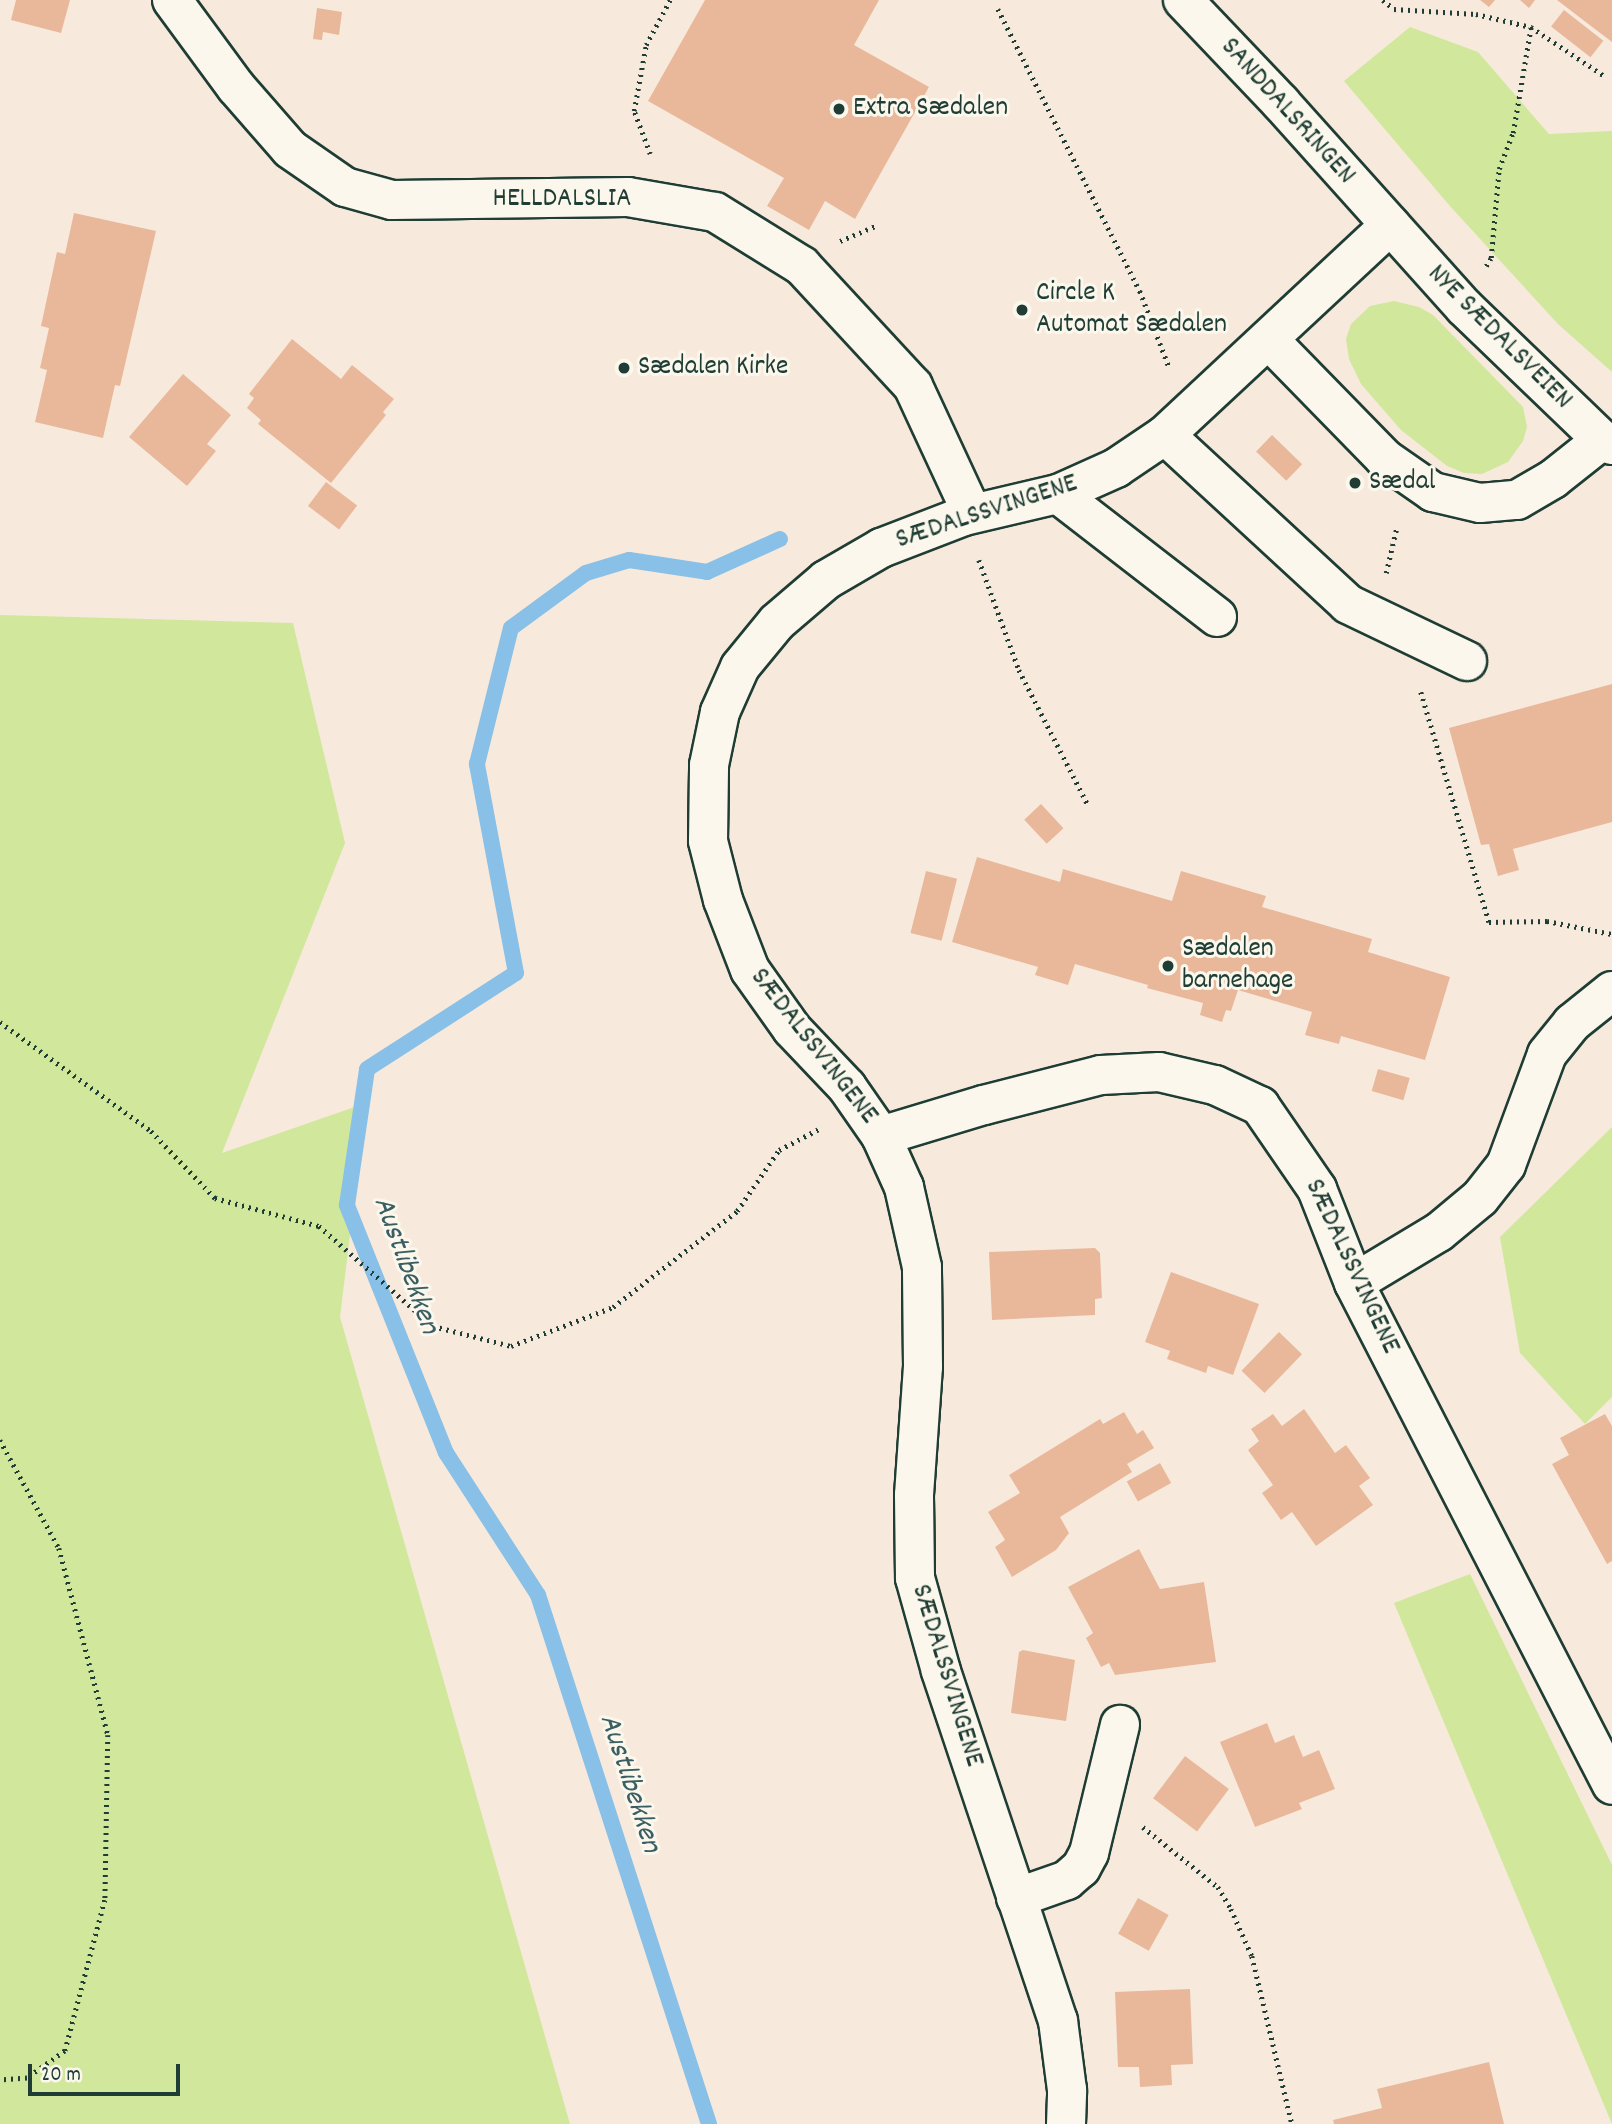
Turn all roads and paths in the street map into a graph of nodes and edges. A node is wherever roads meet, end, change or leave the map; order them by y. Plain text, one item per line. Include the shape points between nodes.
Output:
1 (172, 0) edge
2 (670, 0) edge
3 (1184, 0) edge
4 (1383, 0) edge
5 (998, 9) dead end
6 (1531, 27) junction
7 (1603, 75) dead end
8 (653, 164) dead end
9 (1390, 225) junction
10 (1485, 268) dead end
11 (1269, 340) junction
12 (1173, 374) dead end
13 (1165, 435) junction
14 (1607, 443) edge
15 (1058, 494) junction
16 (968, 515) junction
17 (1217, 617) dead end
18 (1402, 630) junction
19 (1467, 661) dead end
20 (1087, 805) dead end
21 (1612, 934) edge
22 (1612, 991) edge
23 (0, 1022) edge
24 (881, 1136) junction
25 (1354, 1283) junction
26 (0, 1440) edge
27 (1120, 1725) dead end
28 (1612, 1785) edge
29 (1172, 1848) dead end
30 (1016, 1898) junction
31 (0, 2080) edge
32 (1066, 2124) edge
33 (1292, 2124) edge

1 - 16 street, HELLDALSLIA via 236,87 290,149 345,187 392,200 628,197 715,212 802,265 913,386
2 - 8 path via 646,45 634,111
3 - 9 street, SANDDALSRINGEN
4 - 6 path via 1394,9 1476,14
5 - 12 path via 1140,291
6 - 7 path
6 - 10 path via 1513,133 1499,169 1491,258
9 - 11 street, SÆDALSSVINGENE
9 - 14 street, NYE SÆDALSVEIEN via 1464,307
11 - 13 street, SÆDALSSVINGENE
11 - 14 street via 1384,458 1433,492 1480,503 1517,500
13 - 15 street, SÆDALSSVINGENE via 1115,468
13 - 18 street via 1348,604
15 - 16 street, SÆDALSSVINGENE
15 - 17 street
16 - 20 path via 1019,670
16 - 24 street, SÆDALSSVINGENE via 881,548 826,580 777,622 740,667 720,712 709,765 708,841 723,900 750,970 792,1029 847,1087
18 - 19 street
18 - 21 path via 1489,922 1547,920
22 - 25 street via 1572,1023 1547,1054 1506,1166 1480,1198 1439,1232
23 - 24 path via 151,1131 215,1198 319,1226 433,1325 512,1346 612,1307 737,1211 779,1150 820,1129
24 - 25 street, SÆDALSSVINGENE via 1101,1075 1159,1072 1215,1085 1260,1106 1293,1150 1317,1189
24 - 30 street, SÆDALSSVINGENE via 904,1187 922,1267 915,1578
25 - 28 street, SÆDALSSVINGENE
26 - 31 path via 59,1548 108,1735 105,1900 65,2051 27,2078
27 - 30 street via 1082,1868 1067,1880
29 - 33 path via 1218,1887 1247,1944
30 - 32 street, SÆDALSSVINGENE via 1058,2021 1067,2090

